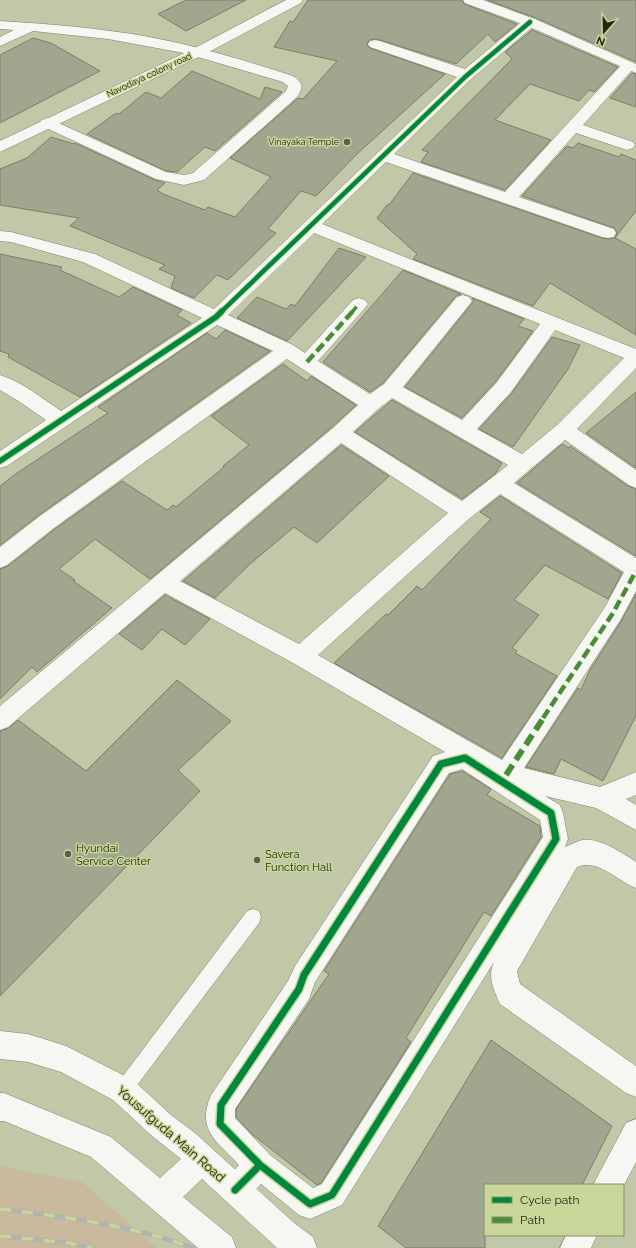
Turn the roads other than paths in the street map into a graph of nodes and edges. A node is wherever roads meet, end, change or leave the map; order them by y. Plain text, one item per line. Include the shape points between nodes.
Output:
1 (296, 0) edge
2 (470, 0) edge
3 (530, 22) junction
4 (0, 25) edge
5 (33, 26) junction
6 (0, 42) edge
7 (375, 44) dead end
8 (198, 52) junction
9 (632, 67) edge
10 (467, 76) junction
11 (47, 123) junction
12 (574, 126) junction
13 (627, 146) dead end
14 (0, 147) edge
15 (383, 156) junction
16 (508, 198) junction
17 (310, 225) junction
18 (608, 233) dead end
19 (0, 236) edge
20 (462, 301) dead end
21 (359, 304) dead end
22 (216, 316) junction
23 (551, 322) junction
24 (288, 350) junction
25 (636, 356) edge
26 (307, 362) junction
27 (0, 382) edge
28 (391, 389) junction
29 (371, 404) junction
30 (61, 420) junction
31 (464, 430) junction
32 (564, 430) junction
33 (340, 433) junction
34 (0, 461) edge
35 (523, 464) junction
36 (636, 480) edge
37 (499, 484) junction
38 (463, 512) junction
39 (0, 558) edge
40 (636, 570) edge
41 (162, 582) junction
42 (301, 656) junction
43 (0, 720) edge
44 (506, 775) junction
45 (636, 783) edge
46 (601, 798) junction
47 (636, 818) edge
48 (636, 876) edge
49 (253, 917) dead end
50 (0, 1045) edge
51 (636, 1083) edge
52 (123, 1090) junction
53 (0, 1107) edge
54 (634, 1140) edge
55 (202, 1159) junction
56 (260, 1165) junction
57 (609, 1184) edge
58 (235, 1190) junction
59 (161, 1197) junction
60 (581, 1236) edge
61 (221, 1248) edge
62 (302, 1248) edge
63 (575, 1248) edge

1 - 8 street, Navodaya colony road
2 - 3 street
3 - 9 street
3 - 10 street
4 - 5 street
5 - 6 street
5 - 8 street via 128,38
7 - 10 street
8 - 11 street, Navodaya colony road
8 - 11 street via 288,79 295,84 292,94 198,177 184,180 162,176
9 - 12 street
10 - 15 street
11 - 14 street, Navodaya colony road
12 - 13 street
12 - 16 street
15 - 16 street
15 - 17 street
16 - 18 street
17 - 22 street
17 - 23 street
19 - 22 street via 89,258
20 - 28 street
21 - 26 street
22 - 24 street
22 - 30 street
23 - 25 street
23 - 31 street via 504,387
24 - 26 street
24 - 39 street
25 - 32 street
26 - 29 street
27 - 30 street
28 - 29 street
28 - 31 street
29 - 33 street
30 - 34 street
31 - 35 street
32 - 35 street
32 - 36 street
33 - 38 street
33 - 41 street
35 - 37 street
37 - 38 street
37 - 40 street
38 - 42 street
40 - 44 street via 613,613
41 - 42 street
41 - 43 street
42 - 44 street
44 - 46 street
45 - 46 street
46 - 47 street
48 - 51 street via 601,855 583,852 568,858 504,969 505,984 510,994
49 - 52 lane
50 - 52 street, Yousufguda Main Road via 28,1048 66,1060
52 - 55 street, Yousufguda Main Road
53 - 59 street via 4,1106 101,1147
54 - 57 street
55 - 58 street, Yousufguda Main Road
55 - 59 street
56 - 56 street via 220,1124 221,1105 299,989 304,975 441,764 465,758 551,813 556,839 332,1196 310,1204
56 - 58 street
58 - 62 street, Yousufguda Main Road
59 - 61 street
60 - 63 street

